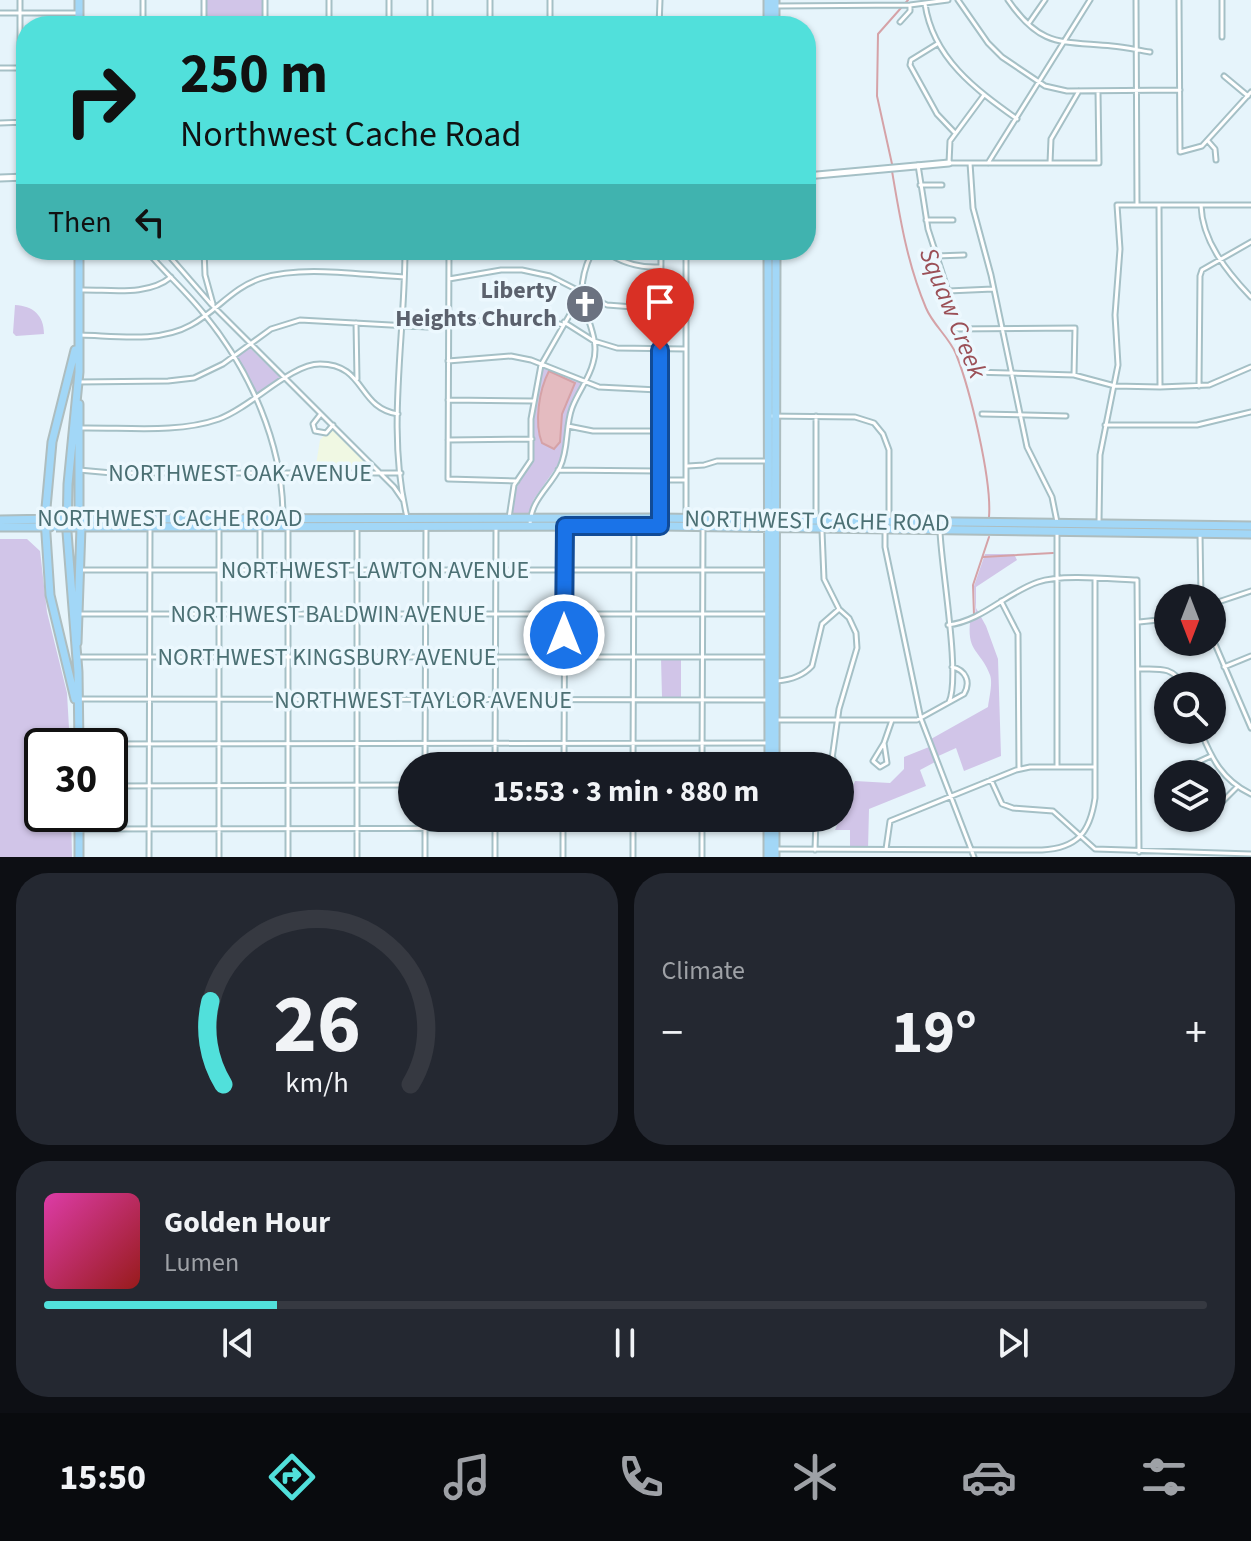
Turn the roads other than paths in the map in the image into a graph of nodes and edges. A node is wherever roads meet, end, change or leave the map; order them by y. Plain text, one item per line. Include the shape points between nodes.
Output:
1 (20, 0) edge
2 (79, 0) edge
3 (948, 0) edge
4 (958, 0) edge
5 (1008, 0) edge
6 (1045, 0) edge
7 (1090, 0) edge
8 (1136, 0) edge
9 (1179, 0) edge
10 (1222, 0) edge
11 (772, 3) edge
12 (893, 3) edge
13 (925, 4) junction
14 (909, 5) junction
15 (0, 13) edge
16 (20, 13) junction
17 (79, 13) joint
18 (900, 22) dead end
19 (1028, 24) junction
20 (1222, 37) dead end
21 (1062, 43) junction
22 (937, 44) junction
23 (1137, 50) junction
24 (1150, 52) dead end
25 (1224, 76) dead end
26 (1039, 84) junction
27 (1180, 90) junction
28 (1079, 91) junction
29 (1098, 91) junction
30 (1136, 91) junction
31 (1249, 94) edge
32 (984, 95) junction
33 (1017, 119) junction
34 (955, 133) junction
35 (1208, 141) junction
36 (1216, 160) dead end
37 (949, 163) junction
38 (970, 163) junction
39 (988, 163) junction
40 (1050, 163) junction
41 (918, 165) junction
42 (816, 175) edge
43 (920, 185) junction
44 (942, 185) dead end
45 (1137, 205) junction
46 (1159, 205) junction
47 (1201, 205) junction
48 (1251, 205) edge
49 (926, 220) junction
50 (953, 220) dead end
51 (1251, 242) edge
52 (964, 255) dead end
53 (936, 256) junction
54 (79, 260) edge
55 (155, 260) edge
56 (173, 260) edge
57 (205, 260) edge
58 (405, 260) edge
59 (449, 260) edge
60 (589, 260) edge
61 (619, 260) edge
62 (661, 260) edge
63 (686, 260) edge
64 (768, 260) edge
65 (775, 260) edge
66 (1221, 260) junction
67 (661, 267) junction
68 (171, 277) junction
69 (404, 277) junction
70 (449, 279) junction
71 (772, 284) junction
72 (993, 289) junction
73 (79, 290) junction
74 (582, 293) junction
75 (1251, 297) edge
76 (214, 307) junction
77 (660, 309) junction
78 (205, 315) junction
79 (356, 323) junction
80 (449, 323) junction
81 (563, 324) junction
82 (402, 326) junction
83 (952, 329) dead end
84 (1001, 329) junction
85 (78, 338) junction
86 (594, 341) junction
87 (249, 343) junction
88 (685, 349) junction
89 (660, 350) junction
90 (233, 357) junction
91 (448, 361) junction
92 (77, 363) junction
93 (541, 365) junction
94 (1251, 367) edge
95 (972, 372) dead end
96 (1011, 372) junction
97 (1074, 375) junction
98 (285, 379) junction
99 (357, 380) junction
100 (78, 382) junction
101 (585, 382) junction
102 (1115, 386) junction
103 (1199, 386) junction
104 (1160, 387) junction
105 (660, 390) junction
106 (256, 400) junction
107 (448, 400) junction
108 (534, 401) junction
109 (1251, 412) edge
110 (321, 414) junction
111 (398, 414) junction
112 (982, 414) dead end
113 (1020, 415) junction
114 (772, 416) junction
115 (816, 416) junction
116 (1066, 416) dead end
117 (333, 425) junction
118 (1105, 425) junction
119 (568, 426) junction
120 (79, 428) junction
121 (660, 431) junction
122 (532, 439) junction
123 (448, 440) junction
124 (772, 461) junction
125 (686, 466) junction
126 (79, 470) junction
127 (558, 470) junction
128 (660, 471) junction
129 (280, 473) junction
130 (379, 473) junction
131 (401, 473) junction
132 (660, 480) junction
133 (686, 480) junction
134 (517, 481) junction
135 (403, 500) junction
136 (283, 518) junction
137 (407, 518) junction
138 (420, 518) junction
139 (433, 518) junction
140 (509, 518) junction
141 (686, 518) junction
142 (816, 519) junction
143 (0, 520) edge
144 (150, 522) junction
145 (530, 522) junction
146 (565, 522) junction
147 (660, 522) junction
148 (703, 522) junction
149 (51, 523) junction
150 (76, 523) junction
151 (772, 523) junction
152 (887, 525) junction
153 (219, 526) junction
154 (260, 526) junction
155 (288, 526) junction
156 (357, 526) junction
157 (400, 526) junction
158 (414, 526) junction
159 (426, 526) junction
160 (496, 526) junction
161 (634, 526) junction
162 (1100, 526) junction
163 (1251, 526) edge
164 (0, 527) edge
165 (941, 527) junction
166 (822, 528) junction
167 (1057, 530) junction
168 (1126, 530) junction
169 (1200, 530) junction
170 (1251, 534) edge
171 (260, 561) dead end
172 (79, 570) junction
173 (150, 570) junction
174 (288, 570) junction
175 (356, 570) junction
176 (426, 570) junction
177 (495, 570) junction
178 (564, 570) junction
179 (634, 570) junction
180 (703, 570) junction
181 (768, 570) junction
182 (219, 571) junction
183 (1095, 579) junction
184 (1057, 580) junction
185 (1201, 584) edge
186 (1251, 591) edge
187 (1226, 599) edge
188 (1001, 601) junction
189 (839, 609) junction
190 (425, 613) junction
191 (495, 613) junction
192 (564, 613) junction
193 (634, 613) junction
194 (79, 614) junction
195 (150, 614) junction
196 (219, 614) junction
197 (288, 614) junction
198 (357, 614) junction
199 (703, 614) junction
200 (772, 614) junction
201 (1154, 620) edge
202 (1139, 622) junction
203 (948, 625) junction
204 (76, 654) junction
205 (357, 656) junction
206 (495, 656) junction
207 (634, 656) junction
208 (702, 656) junction
209 (1220, 656) edge
210 (1251, 656) edge
211 (150, 657) junction
212 (219, 657) junction
213 (288, 657) junction
214 (425, 657) junction
215 (564, 657) junction
216 (769, 657) junction
217 (952, 667) junction
218 (1224, 667) junction
219 (1139, 669) junction
220 (1172, 672) edge
221 (772, 681) junction
222 (219, 699) junction
223 (495, 699) junction
224 (150, 700) junction
225 (287, 700) junction
226 (357, 700) junction
227 (425, 700) junction
228 (564, 700) junction
229 (634, 700) junction
230 (703, 700) junction
231 (769, 700) junction
232 (949, 702) junction
233 (78, 706) junction
234 (921, 719) junction
235 (772, 720) junction
236 (837, 720) junction
237 (892, 720) junction
238 (79, 728) edge
239 (1251, 728) edge
240 (150, 743) junction
241 (219, 743) junction
242 (287, 743) junction
243 (357, 743) junction
244 (425, 743) junction
245 (495, 743) junction
246 (564, 743) junction
247 (633, 743) junction
248 (702, 743) junction
249 (772, 743) junction
250 (884, 743) junction
251 (128, 744) edge
252 (1206, 744) edge
253 (425, 752) edge
254 (495, 752) edge
255 (564, 752) edge
256 (633, 752) edge
257 (702, 752) edge
258 (771, 752) edge
259 (773, 752) edge
260 (834, 752) edge
261 (1211, 756) junction
262 (1202, 760) edge
263 (1057, 766) junction
264 (1095, 767) junction
265 (1019, 769) junction
266 (991, 780) junction
267 (150, 785) junction
268 (287, 785) junction
269 (357, 785) junction
270 (398, 785) edge
271 (128, 786) edge
272 (219, 786) junction
273 (1237, 787) junction
274 (1251, 794) edge
275 (952, 796) junction
276 (1226, 798) edge
277 (357, 827) junction
278 (128, 828) edge
279 (149, 828) junction
280 (219, 828) junction
281 (287, 828) junction
282 (398, 828) edge
283 (79, 832) edge
284 (426, 832) edge
285 (495, 832) edge
286 (563, 832) edge
287 (633, 832) edge
288 (702, 832) edge
289 (769, 832) edge
290 (774, 832) edge
291 (816, 832) edge
292 (1081, 836) junction
293 (886, 849) junction
294 (815, 850) junction
295 (972, 850) junction
296 (1139, 852) junction
297 (772, 853) edge
298 (1251, 854) edge
299 (79, 857) edge
300 (149, 857) edge
301 (219, 857) edge
302 (288, 857) edge
303 (357, 857) edge
304 (425, 857) edge
305 (495, 857) edge
306 (563, 857) edge
307 (633, 857) edge
308 (702, 857) edge
309 (974, 857) edge

1 - 16 street
2 - 17 main road
3 - 13 street
4 - 26 street via 988,43
5 - 19 street
6 - 19 street
7 - 21 street
8 - 23 street
9 - 27 street
10 - 20 street
11 - 12 street
12 - 14 street
13 - 14 street
13 - 22 street
14 - 18 street
15 - 16 street
16 - 17 street
19 - 21 street
21 - 23 street
21 - 26 street
22 - 32 street
22 - 34 street via 910,65 937,114
23 - 24 street
23 - 30 street
25 - 31 street
26 - 28 street
26 - 33 street
27 - 30 street
27 - 35 street via 1180,152
28 - 29 street
28 - 40 street via 1051,139
29 - 30 street
29 - 40 street via 1099,163
30 - 45 street
31 - 35 street
32 - 33 street
32 - 34 street
33 - 39 street
34 - 37 street via 948,146
35 - 36 street
37 - 38 street
37 - 41 street
38 - 39 street
38 - 72 street via 973,208
39 - 40 street
41 - 42 street
41 - 43 street
43 - 44 street
43 - 49 street
45 - 46 street
45 - 102 street via 1117,205
46 - 47 street
46 - 104 street
47 - 48 street
47 - 66 street via 1203,226
49 - 50 street
49 - 53 street
51 - 66 street
52 - 53 street
53 - 72 street via 948,291
54 - 73 main road
55 - 68 street
56 - 76 street
57 - 76 street
58 - 69 street
59 - 70 street
60 - 74 street
61 - 67 street
62 - 67 street
63 - 88 street
64 - 71 main road
65 - 71 main road
66 - 75 street
66 - 103 street via 1200,276
67 - 77 street
68 - 73 street via 148,289
68 - 78 street
69 - 76 street via 276,274 244,285
69 - 82 street
70 - 74 street via 522,270 550,276
70 - 80 street
71 - 114 main road
71 - 114 main road
72 - 84 street
73 - 85 main road
74 - 77 street via 618,308
74 - 81 street
74 - 86 street
76 - 78 street
76 - 87 street
77 - 89 street
78 - 85 street via 162,335
78 - 90 street
79 - 82 street
79 - 87 street via 291,321
79 - 99 street
80 - 81 street via 513,316
80 - 82 street
80 - 91 street
81 - 86 street
81 - 93 street
82 - 111 street
83 - 84 street
84 - 96 street
84 - 97 street via 1075,328
85 - 92 main road
85 - 149 main road via 52,442
86 - 89 street
86 - 101 street
87 - 90 street
87 - 98 street
88 - 89 street
88 - 125 street
89 - 105 street
90 - 100 street via 185,380
90 - 106 street
91 - 93 street via 511,356
91 - 107 street
92 - 100 main road
92 - 233 main road via 62,532
93 - 101 street
93 - 108 street
94 - 103 street
95 - 96 street
96 - 97 street
96 - 113 street
97 - 102 street
98 - 99 street via 318,364 336,366
98 - 106 street
98 - 110 street
99 - 111 street via 376,407
100 - 120 main road
100 - 204 main road via 67,532
101 - 105 street via 610,389
101 - 119 street
102 - 104 street
102 - 118 street
103 - 104 street
105 - 121 street
106 - 120 street via 197,424
106 - 129 street
107 - 108 street
107 - 123 street
108 - 122 street
109 - 118 street via 1208,424
110 - 117 street
110 - 117 street via 313,424 315,431 326,433
111 - 131 street
112 - 113 street
113 - 116 street
113 - 167 street via 1030,455 1054,502
114 - 115 street
114 - 124 main road
115 - 142 street
115 - 152 street via 864,418 881,430 889,450
117 - 130 street
118 - 162 street
119 - 121 street
119 - 127 street
120 - 126 main road
121 - 128 street
122 - 123 street
122 - 134 street via 531,460
123 - 134 street via 448,479
124 - 125 street
124 - 151 main road
125 - 133 street
126 - 129 street, NORTHWEST OAK AVENUE
126 - 150 main road
127 - 128 street
127 - 145 street via 536,499
128 - 132 street
129 - 130 street, NORTHWEST OAK AVENUE
129 - 136 street
130 - 131 street, NORTHWEST OAK AVENUE
130 - 135 street
131 - 135 street
132 - 133 street
132 - 147 street
133 - 141 street
134 - 140 street
135 - 137 street
136 - 137 main road, NORTHWEST CACHE ROAD
136 - 144 main road, NORTHWEST CACHE ROAD
136 - 155 street
137 - 138 main road, NORTHWEST CACHE ROAD
137 - 157 street
137 - 158 street
138 - 139 main road, NORTHWEST CACHE ROAD
138 - 159 street
139 - 140 main road, NORTHWEST CACHE ROAD
139 - 159 street
140 - 145 main road, NORTHWEST CACHE ROAD
141 - 147 main road, NORTHWEST CACHE ROAD
141 - 148 main road, NORTHWEST CACHE ROAD
142 - 151 main road, NORTHWEST CACHE ROAD
142 - 152 main road, NORTHWEST CACHE ROAD
143 - 149 main road, NORTHWEST CACHE ROAD
144 - 150 main road, NORTHWEST CACHE ROAD
144 - 153 main road, NORTHWEST CACHE ROAD
144 - 173 street
145 - 146 main road, NORTHWEST CACHE ROAD
145 - 160 main road, NORTHWEST CACHE ROAD
146 - 147 main road, NORTHWEST CACHE ROAD
146 - 161 main road, NORTHWEST CACHE ROAD
146 - 178 street
147 - 148 main road, NORTHWEST CACHE ROAD via 693,527
147 - 161 main road, NORTHWEST CACHE ROAD
148 - 151 main road, NORTHWEST CACHE ROAD
148 - 180 street
149 - 150 main road, NORTHWEST CACHE ROAD, bridge
149 - 164 main road, NORTHWEST CACHE ROAD
149 - 233 main road via 50,595
150 - 172 main road
151 - 166 main road, NORTHWEST CACHE ROAD
151 - 181 main road
151 - 200 main road
152 - 165 main road, NORTHWEST CACHE ROAD
152 - 166 main road, NORTHWEST CACHE ROAD
152 - 234 street via 885,547
153 - 154 main road, NORTHWEST CACHE ROAD
153 - 182 street
154 - 155 main road, NORTHWEST CACHE ROAD
154 - 171 street
155 - 156 main road, NORTHWEST CACHE ROAD
155 - 174 street
156 - 157 main road, NORTHWEST CACHE ROAD
156 - 175 street
157 - 158 main road, NORTHWEST CACHE ROAD
158 - 159 main road, NORTHWEST CACHE ROAD
159 - 160 main road, NORTHWEST CACHE ROAD
159 - 176 street
160 - 177 street
161 - 179 street
162 - 167 main road, NORTHWEST CACHE ROAD
162 - 168 main road, NORTHWEST CACHE ROAD
163 - 169 main road, NORTHWEST CACHE ROAD
165 - 167 main road, NORTHWEST CACHE ROAD
165 - 203 street
166 - 189 street via 824,579
167 - 168 main road, NORTHWEST CACHE ROAD
167 - 184 street
168 - 169 main road, NORTHWEST CACHE ROAD
169 - 170 main road, NORTHWEST CACHE ROAD
169 - 185 street
172 - 173 street, NORTHWEST LAWTON AVENUE
172 - 194 main road
173 - 182 street, NORTHWEST LAWTON AVENUE
173 - 195 street
174 - 175 street, NORTHWEST LAWTON AVENUE
174 - 182 street, NORTHWEST LAWTON AVENUE
174 - 197 street
175 - 176 street, NORTHWEST LAWTON AVENUE
175 - 198 street
176 - 177 street, NORTHWEST LAWTON AVENUE
176 - 190 street
177 - 178 street, NORTHWEST LAWTON AVENUE
177 - 191 street
178 - 179 street, NORTHWEST LAWTON AVENUE
178 - 192 street
179 - 180 street, NORTHWEST LAWTON AVENUE
179 - 193 street
180 - 181 street, NORTHWEST LAWTON AVENUE
180 - 199 street
181 - 200 main road
182 - 196 street
183 - 184 street
183 - 202 street via 1136,580
183 - 264 street
184 - 188 street via 1036,582
184 - 263 street
186 - 187 street
188 - 203 street via 963,623
188 - 265 street via 1018,634
189 - 221 street via 822,624 812,666 793,679
189 - 236 street via 854,625 857,648
190 - 191 street, NORTHWEST BALDWIN AVENUE
190 - 198 street, NORTHWEST BALDWIN AVENUE
190 - 214 street
191 - 192 street, NORTHWEST BALDWIN AVENUE
191 - 206 street
192 - 193 street, NORTHWEST BALDWIN AVENUE
192 - 215 street
193 - 199 street, NORTHWEST BALDWIN AVENUE
193 - 207 street
194 - 195 street, NORTHWEST BALDWIN AVENUE
194 - 204 main road
195 - 196 street, NORTHWEST BALDWIN AVENUE
195 - 211 street
196 - 197 street, NORTHWEST BALDWIN AVENUE
196 - 212 street
197 - 198 street, NORTHWEST BALDWIN AVENUE
197 - 213 street
198 - 205 street
199 - 200 street, NORTHWEST BALDWIN AVENUE
199 - 208 street
200 - 216 main road
200 - 221 main road
201 - 202 street
202 - 219 street
203 - 217 street
204 - 211 street, NORTHWEST KINGSBURY AVENUE
204 - 233 main road
205 - 213 street, NORTHWEST KINGSBURY AVENUE
205 - 214 street, NORTHWEST KINGSBURY AVENUE
205 - 226 street
206 - 214 street, NORTHWEST KINGSBURY AVENUE
206 - 215 street, NORTHWEST KINGSBURY AVENUE
206 - 223 street
207 - 208 street, NORTHWEST KINGSBURY AVENUE
207 - 215 street, NORTHWEST KINGSBURY AVENUE
207 - 229 street
208 - 216 street, NORTHWEST KINGSBURY AVENUE
208 - 230 street
209 - 218 street
210 - 218 street
211 - 212 street, NORTHWEST KINGSBURY AVENUE
211 - 224 street
212 - 213 street, NORTHWEST KINGSBURY AVENUE
212 - 222 street
213 - 225 street
214 - 227 street
215 - 228 street
216 - 221 main road
217 - 232 street
217 - 232 street via 962,670 967,685 959,700
218 - 239 street
219 - 220 street
219 - 296 street
221 - 231 main road
221 - 235 main road
222 - 224 street, NORTHWEST TAYLOR AVENUE
222 - 225 street, NORTHWEST TAYLOR AVENUE
222 - 241 street
223 - 227 street, NORTHWEST TAYLOR AVENUE
223 - 228 street, NORTHWEST TAYLOR AVENUE
223 - 245 street
224 - 233 street, NORTHWEST TAYLOR AVENUE
224 - 240 street
225 - 226 street, NORTHWEST TAYLOR AVENUE
225 - 242 street
226 - 227 street, NORTHWEST TAYLOR AVENUE
226 - 243 street
227 - 244 street
228 - 229 street, NORTHWEST TAYLOR AVENUE
228 - 246 street
229 - 230 street, NORTHWEST TAYLOR AVENUE
229 - 247 street
230 - 231 street, NORTHWEST TAYLOR AVENUE
230 - 248 street
231 - 235 main road
232 - 234 street
233 - 238 main road
234 - 237 street
234 - 275 street
235 - 236 street
235 - 249 main road
236 - 237 street
236 - 260 street
237 - 250 street
240 - 241 street
240 - 251 street
240 - 267 street
241 - 242 street
241 - 272 street
242 - 243 street
242 - 268 street
243 - 244 street
243 - 269 street
244 - 245 street
244 - 253 street
245 - 246 street
245 - 254 street
246 - 247 street
246 - 255 street
247 - 248 street
247 - 256 street
248 - 249 street
248 - 257 street
249 - 258 main road
249 - 259 main road
250 - 250 street via 873,761 880,767 887,763
252 - 261 street
261 - 262 street
261 - 273 street
263 - 264 street
263 - 265 street
264 - 292 street via 1092,818
265 - 266 street
266 - 275 street
266 - 292 street via 1007,807 1053,811
267 - 271 street
267 - 272 street
267 - 279 street
268 - 269 street
268 - 272 street
268 - 281 street
269 - 270 street
269 - 277 street
272 - 280 street
273 - 274 street
273 - 276 street
275 - 293 street via 890,821
275 - 295 street
277 - 281 street
277 - 282 street
277 - 303 street
278 - 279 street
279 - 280 street
279 - 300 street
280 - 281 street
280 - 301 street
281 - 302 street
283 - 299 main road
284 - 304 street
285 - 305 street
286 - 306 street
287 - 307 street
288 - 308 street
289 - 297 main road
290 - 297 main road
291 - 294 street
292 - 295 street via 1052,850
292 - 296 street via 1095,849
293 - 294 street
293 - 295 street
294 - 297 street
295 - 309 street
296 - 298 street

